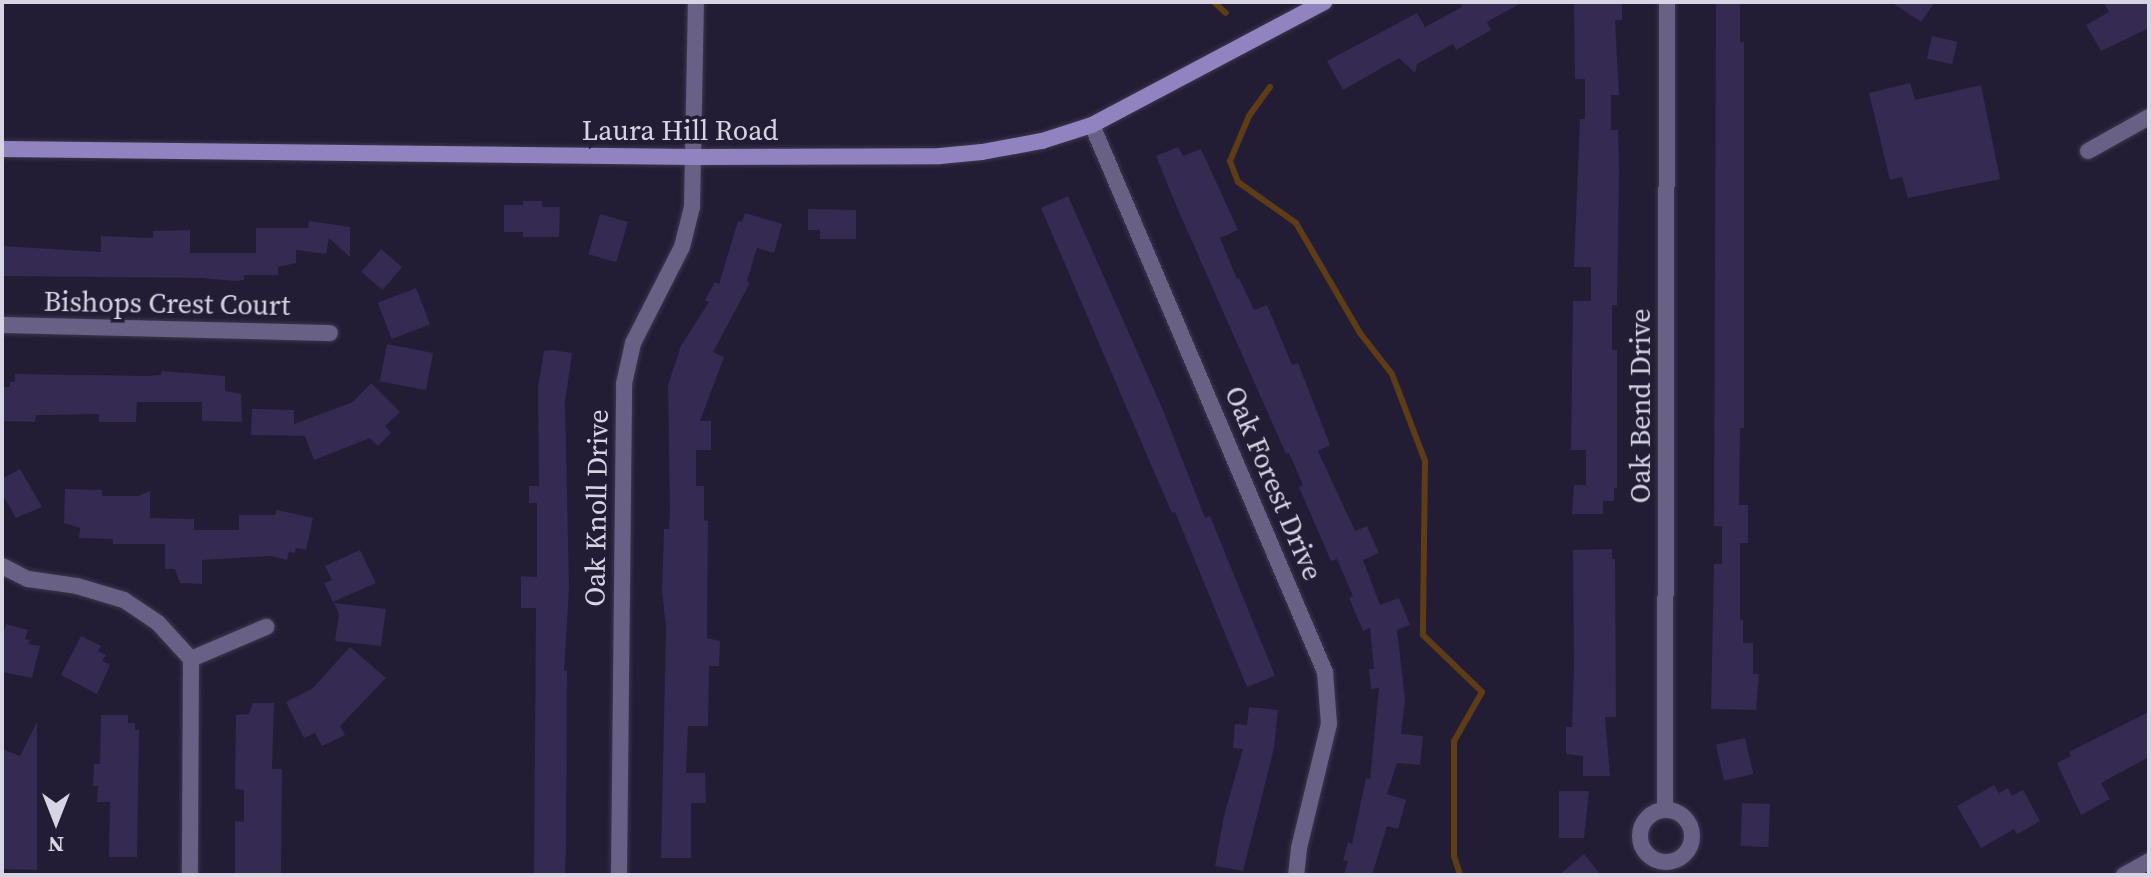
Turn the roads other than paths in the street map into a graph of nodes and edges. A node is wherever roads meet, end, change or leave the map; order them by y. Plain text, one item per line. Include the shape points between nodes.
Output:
1 (696, 2) edge
2 (1324, 2) edge
3 (1667, 2) edge
4 (2149, 117) edge
5 (1092, 125) junction
6 (2, 149) edge
7 (2088, 151) dead end
8 (694, 157) junction
9 (2, 325) edge
10 (330, 333) dead end
11 (2, 566) edge
12 (266, 627) dead end
13 (191, 659) junction
14 (1665, 810) dead end
15 (2149, 861) edge
16 (190, 875) edge
17 (619, 875) edge
18 (1296, 875) edge
19 (2124, 875) edge

1 - 8 street, Oak Knoll Drive
2 - 5 main road, Laura Hill Road
3 - 14 street, Oak Bend Drive
4 - 7 street
5 - 8 main road, Laura Hill Road via 1042,141 940,156
5 - 18 street, Oak Forest Drive via 1325,672 1329,724
6 - 8 main road, Laura Hill Road
8 - 17 street, Oak Knoll Drive via 692,207 682,247 633,343 624,384
9 - 10 street, Bishops Crest Court
11 - 13 street via 28,579 124,600 158,623
12 - 13 street
13 - 16 street
15 - 19 street

